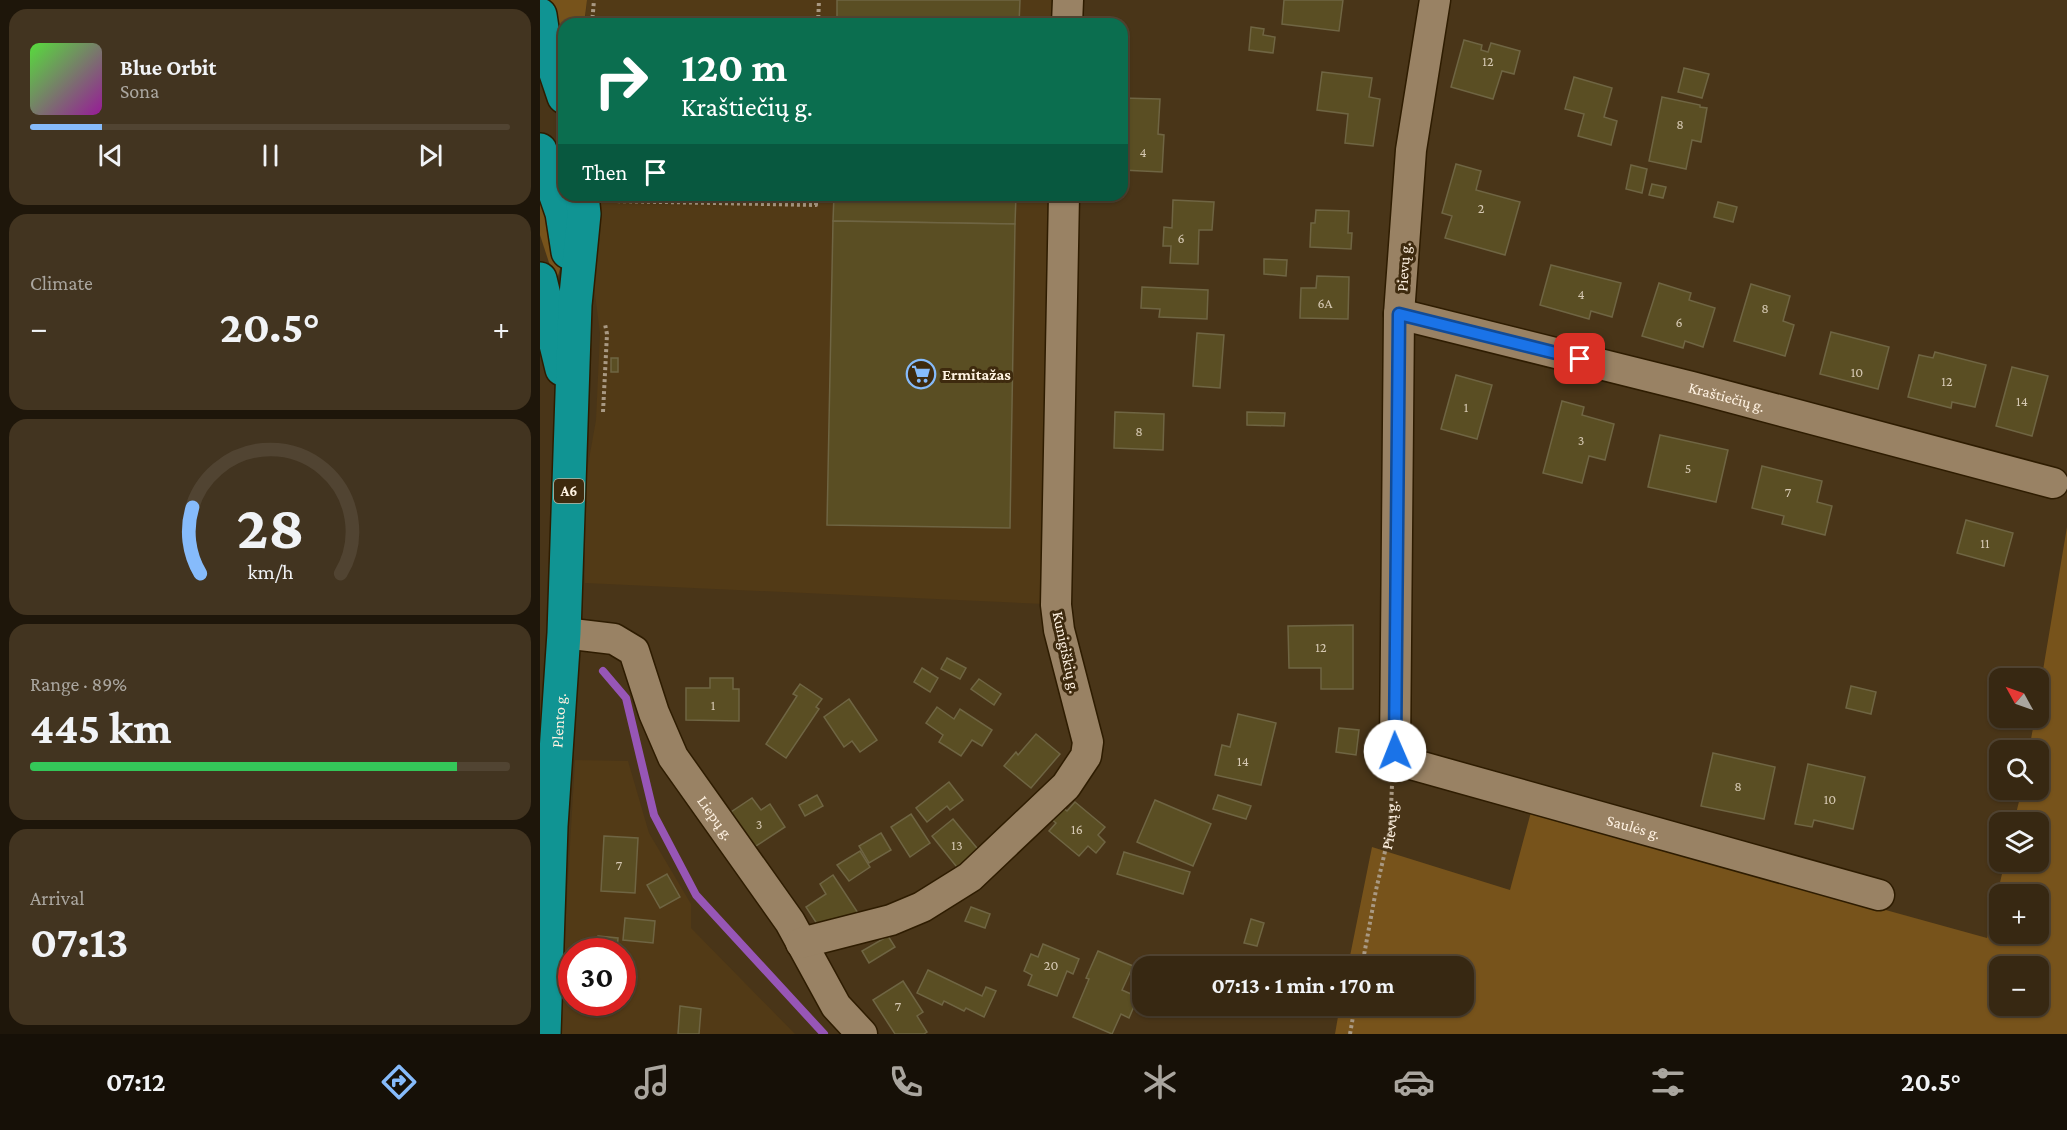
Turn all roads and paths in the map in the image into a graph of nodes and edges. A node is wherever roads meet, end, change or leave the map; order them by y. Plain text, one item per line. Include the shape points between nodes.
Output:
1 (594, 0) edge
2 (819, 0) edge
3 (1068, 0) edge
4 (1435, 0) edge
5 (540, 15) edge
6 (592, 18) edge
7 (818, 18) edge
8 (1067, 18) edge
9 (558, 79) edge
10 (540, 150) edge
11 (590, 201) edge
12 (688, 201) edge
13 (816, 201) edge
14 (1064, 201) edge
15 (540, 279) edge
16 (575, 305) junction
17 (1399, 314) junction
18 (571, 409) junction
19 (2053, 483) dead end
20 (564, 633) junction
21 (1395, 751) junction
22 (1879, 895) dead end
23 (801, 943) junction
24 (1364, 956) edge
25 (543, 1000) edge
26 (1353, 1016) edge
27 (544, 1034) edge
28 (862, 1034) edge
29 (1350, 1034) edge

1 - 6 path
2 - 7 path
3 - 8 street
4 - 17 street, Pievų g. via 1411,150
5 - 9 highway
10 - 16 highway, A6 via 562,213
11 - 16 highway, A6 via 584,214
12 - 13 path via 816,205
14 - 23 street, Kunigiškių g. via 1056,605 1088,742 1086,756 1066,786 970,877 922,907
15 - 18 highway
16 - 18 highway, A6
17 - 19 street, Kraštiečių g.
17 - 21 street, Pievų g.
18 - 20 highway, Plento g. / A6
20 - 23 street, Liepų g. via 614,639 634,651 673,757
20 - 25 highway, Plento g. / A6
21 - 22 street, Saulės g. via 1404,762
21 - 24 path, Pievų g. via 1390,830
23 - 28 street, Liepų g. via 836,1006
25 - 27 highway, Plento g. / A6
26 - 29 path

